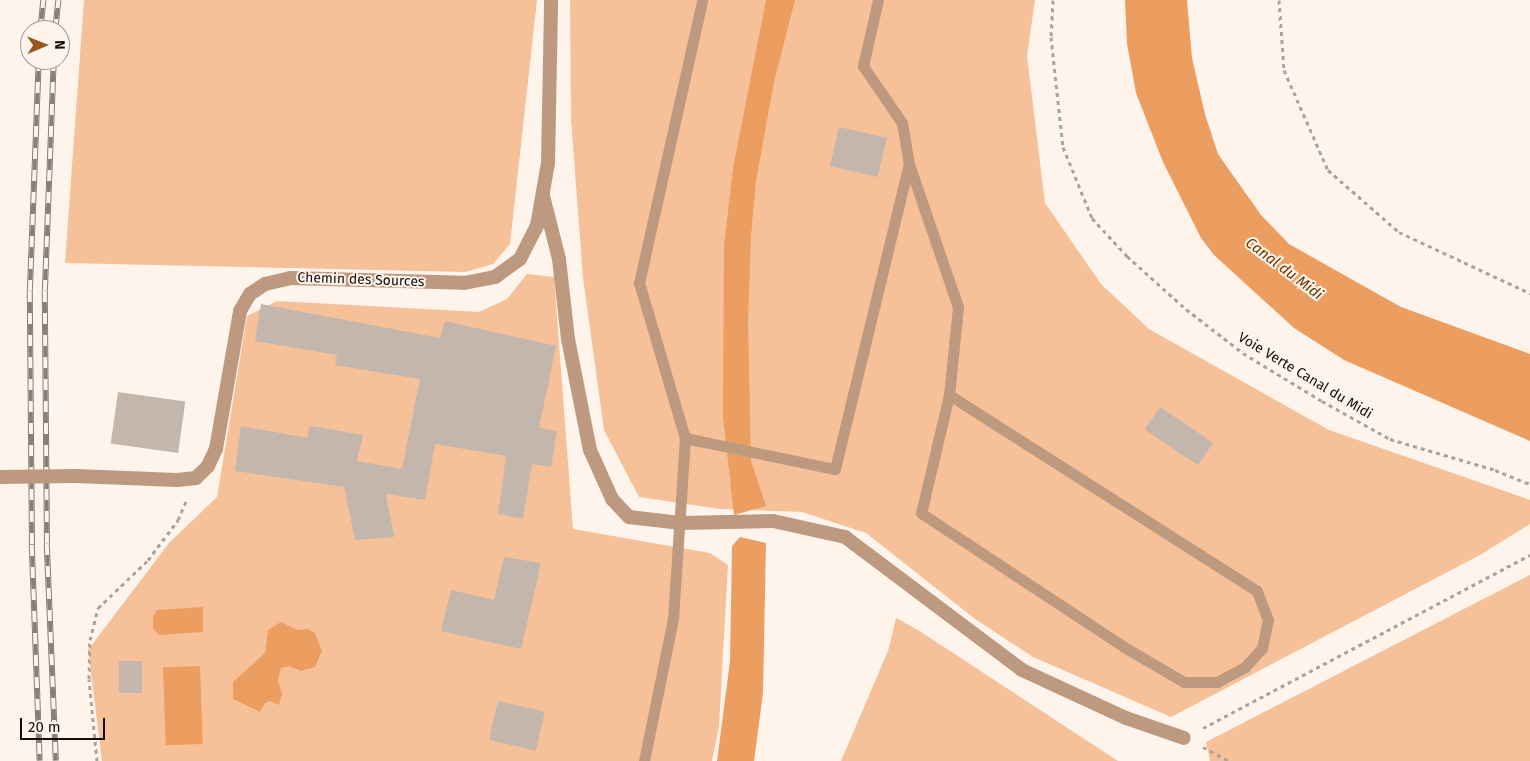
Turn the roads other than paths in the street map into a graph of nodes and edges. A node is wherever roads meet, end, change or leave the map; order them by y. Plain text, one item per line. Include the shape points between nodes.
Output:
1 (551, 0) edge
2 (702, 0) edge
3 (878, 0) edge
4 (909, 164) junction
5 (543, 196) junction
6 (949, 395) junction
7 (685, 438) junction
8 (0, 477) edge
9 (680, 523) junction
10 (1184, 738) road end
11 (644, 761) edge

1 - 5 street, Chemin des Sources via 548,163
2 - 7 lane via 639,284
3 - 4 lane via 863,66 902,123
4 - 6 lane via 958,307
4 - 7 lane via 834,470
5 - 8 street, Chemin des Sources, bridge via 537,226 520,259 495,277 464,283 290,278 265,284 250,294 240,311 216,449 208,466 196,478
5 - 9 street via 559,259 568,339 590,450 612,499 629,517
6 - 6 lane via 922,513 1124,647 1184,682 1217,682 1245,667 1262,648 1268,620 1257,591
7 - 9 lane
9 - 10 street via 773,522 845,537 1022,670 1126,718
9 - 11 lane via 673,619

